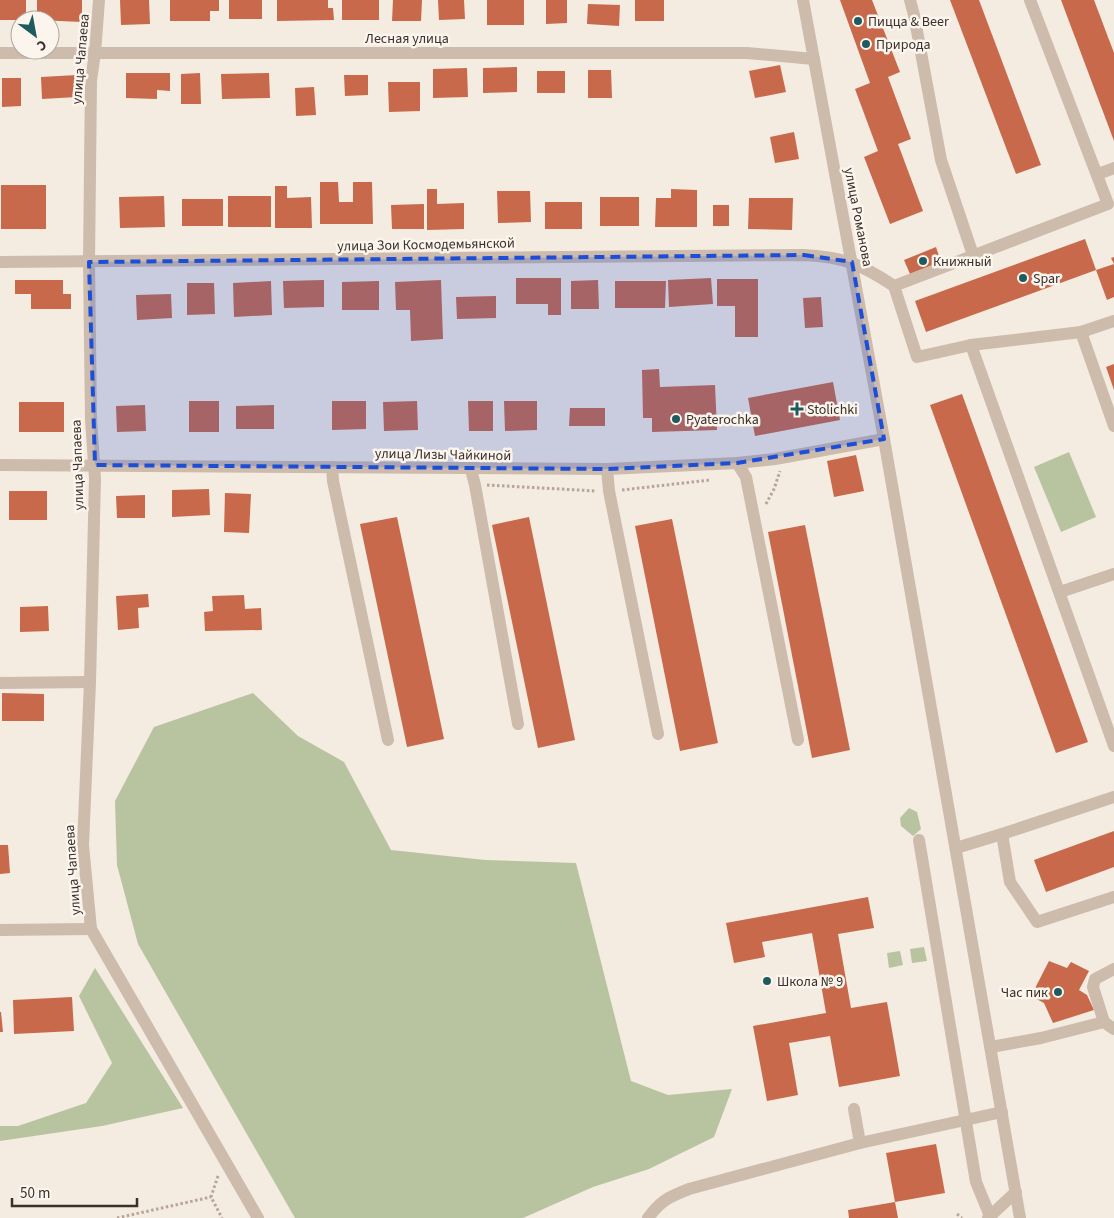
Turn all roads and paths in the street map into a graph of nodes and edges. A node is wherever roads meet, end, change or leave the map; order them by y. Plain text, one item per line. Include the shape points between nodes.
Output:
1 (99, 0) edge
2 (803, 0) edge
3 (910, 0) edge
4 (1030, 0) edge
5 (0, 53) edge
6 (96, 53) junction
7 (814, 59) junction
8 (1114, 168) edge
9 (1098, 174) junction
10 (972, 255) junction
11 (0, 262) edge
12 (89, 262) junction
13 (852, 262) junction
14 (894, 286) junction
15 (1114, 321) edge
16 (1081, 332) junction
17 (971, 344) junction
18 (1114, 426) edge
19 (884, 439) junction
20 (775, 459) junction
21 (737, 463) junction
22 (0, 465) edge
23 (95, 465) junction
24 (332, 467) junction
25 (471, 470) junction
26 (607, 470) junction
27 (755, 523) junction
28 (1114, 574) edge
29 (1060, 592) junction
30 (90, 682) junction
31 (0, 683) edge
32 (518, 724) dead end
33 (658, 734) dead end
34 (388, 740) dead end
35 (798, 740) dead end
36 (1114, 746) edge
37 (1114, 797) edge
38 (1002, 834) junction
39 (919, 840) dead end
40 (956, 848) junction
41 (1114, 897) edge
42 (91, 929) junction
43 (0, 930) edge
44 (1114, 969) edge
45 (1109, 1025) edge
46 (991, 1047) junction
47 (854, 1108) dead end
48 (1002, 1112) junction
49 (966, 1120) junction
50 (860, 1143) junction
51 (1016, 1192) junction
52 (956, 1214) dead end
53 (989, 1217) edge
54 (117, 1218) edge
55 (222, 1218) edge
56 (258, 1218) edge
57 (648, 1218) edge
58 (962, 1218) edge
59 (1020, 1218) edge

1 - 6 street, улица Чапаева
2 - 7 street, улица Романова
3 - 10 street via 941,160
4 - 9 street
5 - 6 street, Лесная улица
6 - 7 street, Лесная улица via 747,53
6 - 12 street, улица Чапаева via 91,80
7 - 13 street, улица Романова
8 - 9 street
9 - 10 street via 1108,204
10 - 14 street
11 - 12 street, улица Зои Космодемьянской
12 - 13 street, улица Зои Космодемьянской via 804,255 830,256
12 - 23 street, улица Чапаева via 91,418
13 - 14 street, улица Зои Космодемьянской
13 - 19 street, улица Романова
14 - 17 street via 917,357
15 - 16 street
16 - 17 street
16 - 18 street
17 - 29 street
19 - 20 street, улица Лизы Чайкиной
19 - 40 street, улица Романова
20 - 21 street, улица Лизы Чайкиной
20 - 27 path via 780,472
21 - 26 street, улица Лизы Чайкиной
21 - 27 street via 746,477
22 - 23 street, улица Лизы Чайкиной
23 - 24 street, улица Лизы Чайкиной
23 - 30 street, улица Чапаева
24 - 25 street, улица Лизы Чайкиной
24 - 34 street
25 - 26 street, улица Лизы Чайкиной
25 - 32 street
26 - 33 street
27 - 35 street
28 - 29 street
29 - 36 street
30 - 31 street
30 - 42 street, улица Чапаева via 83,845
37 - 38 street
38 - 40 street
38 - 41 street via 1010,882 1038,922
39 - 49 street
40 - 46 street, улица Романова
42 - 43 street
42 - 56 street
44 - 45 street via 1095,979 1093,986
45 - 46 street
46 - 48 street, улица Романова
47 - 50 street
48 - 49 street
48 - 51 street, улица Романова
49 - 50 street
49 - 53 street via 976,1182
50 - 57 street via 689,1189 658,1204
51 - 53 street
51 - 59 street, улица Романова
52 - 58 path
54 - 55 path via 211,1197

